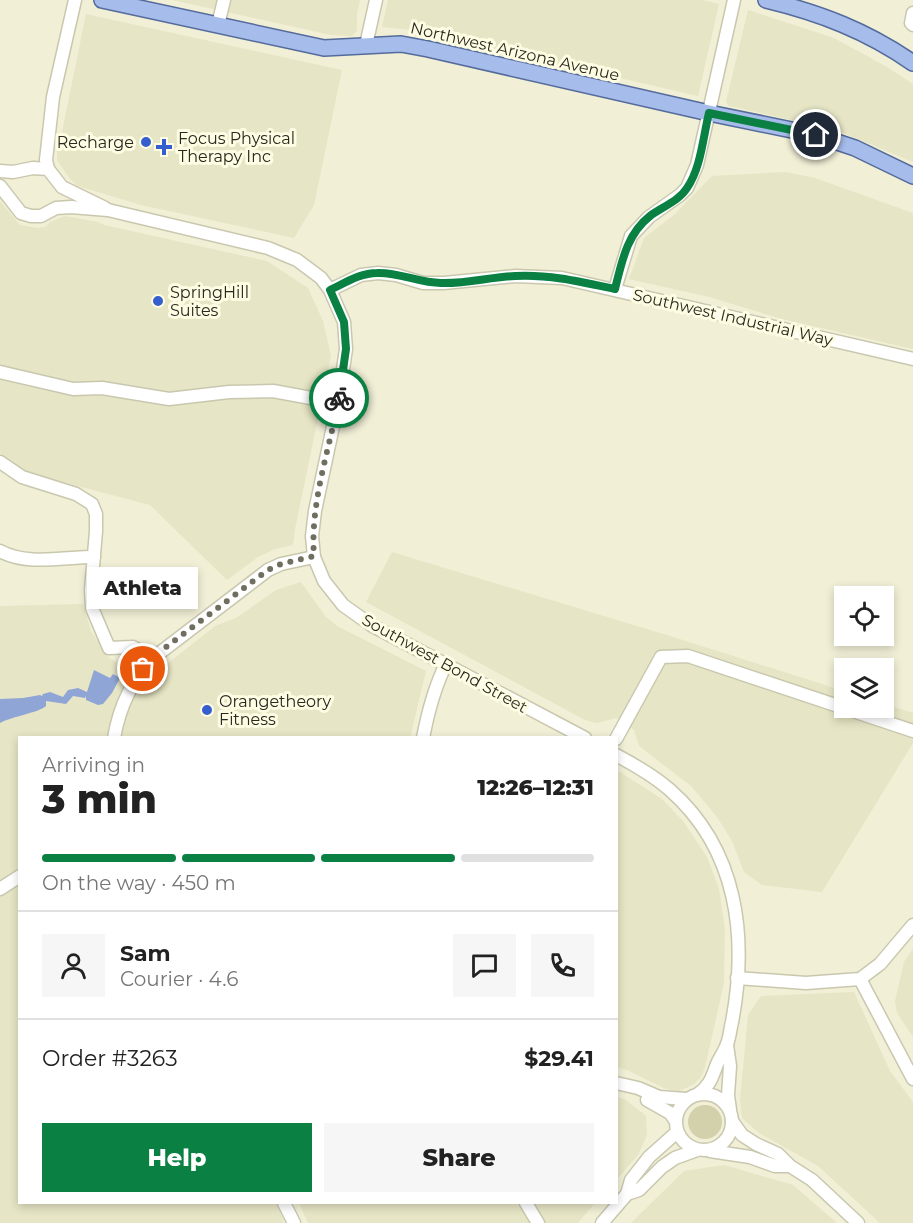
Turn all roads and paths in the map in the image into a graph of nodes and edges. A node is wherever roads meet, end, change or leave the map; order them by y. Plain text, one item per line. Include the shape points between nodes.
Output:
1 (75, 0) edge
2 (102, 0) edge
3 (224, 0) edge
4 (376, 0) edge
5 (734, 0) edge
6 (766, 0) edge
7 (218, 26) junction
8 (366, 45) junction
9 (913, 63) edge
10 (709, 113) junction
11 (48, 169) junction
12 (0, 171) edge
13 (913, 176) edge
14 (0, 186) edge
15 (62, 187) junction
16 (56, 208) junction
17 (108, 210) junction
18 (615, 289) junction
19 (330, 290) junction
20 (913, 359) edge
21 (0, 372) edge
22 (338, 403) junction
23 (0, 462) edge
24 (0, 551) edge
25 (314, 556) junction
26 (94, 557) junction
27 (153, 658) junction
28 (446, 664) junction
29 (913, 731) edge
30 (114, 736) edge
31 (423, 736) edge
32 (581, 736) edge
33 (618, 736) edge
34 (618, 756) edge
35 (18, 877) edge
36 (0, 890) edge
37 (913, 925) edge
38 (737, 978) junction
39 (860, 979) junction
40 (727, 1045) junction
41 (913, 1080) edge
42 (621, 1085) edge
43 (692, 1097) junction
44 (731, 1116) junction
45 (676, 1126) junction
46 (702, 1150) junction
47 (790, 1166) junction
48 (627, 1194) junction
49 (284, 1204) edge
50 (527, 1204) edge
51 (294, 1223) edge
52 (538, 1223) edge
53 (602, 1223) edge
54 (858, 1223) edge

1 - 11 street via 53,97
2 - 7 main road, Northwest Arizona Avenue
3 - 7 street
4 - 8 street
5 - 10 street
6 - 9 main road via 857,29
7 - 8 main road, Northwest Arizona Avenue via 324,48
8 - 10 main road, Northwest Arizona Avenue via 401,44 428,49
10 - 13 main road, Northwest Arizona Avenue via 824,137
10 - 18 street via 687,188 631,236
11 - 12 street
11 - 15 street
14 - 16 street via 21,213 41,216
15 - 16 street
15 - 17 street
16 - 17 street
17 - 19 street via 284,254 310,269
18 - 19 street, Southwest Industrial Way via 562,278 516,276 444,284 378,273 361,275
18 - 20 street, Southwest Industrial Way
19 - 22 street, Southwest Bond Street via 344,322 346,349
21 - 22 street via 72,389 102,387 169,399 273,391
22 - 25 street, Southwest Bond Street via 315,510
23 - 26 street via 22,477 76,494 92,504 96,514
24 - 26 street via 27,559
25 - 27 street via 268,570
25 - 28 street, Southwest Bond Street via 324,581 343,605 371,625
26 - 27 street via 92,608 109,648 134,647
27 - 30 street via 129,693
28 - 31 street via 430,704
28 - 32 street, Southwest Bond Street
29 - 33 street via 688,656 661,657
34 - 38 street via 670,790 714,844 728,873 735,903
35 - 36 street
37 - 39 street via 880,964
38 - 39 street via 806,982
38 - 40 street
39 - 41 street
40 - 43 street via 705,1089
40 - 44 street
42 - 43 street via 659,1097
42 - 45 street via 658,1105
43 - 44 street via 717,1097
43 - 45 street via 677,1112
44 - 46 street via 728,1137 722,1144
44 - 47 street via 742,1135 778,1154
45 - 46 street via 689,1146
45 - 48 street via 630,1180
46 - 47 street
46 - 48 street via 675,1158 639,1190
47 - 54 street via 812,1180
48 - 53 street
49 - 51 street
50 - 52 street

